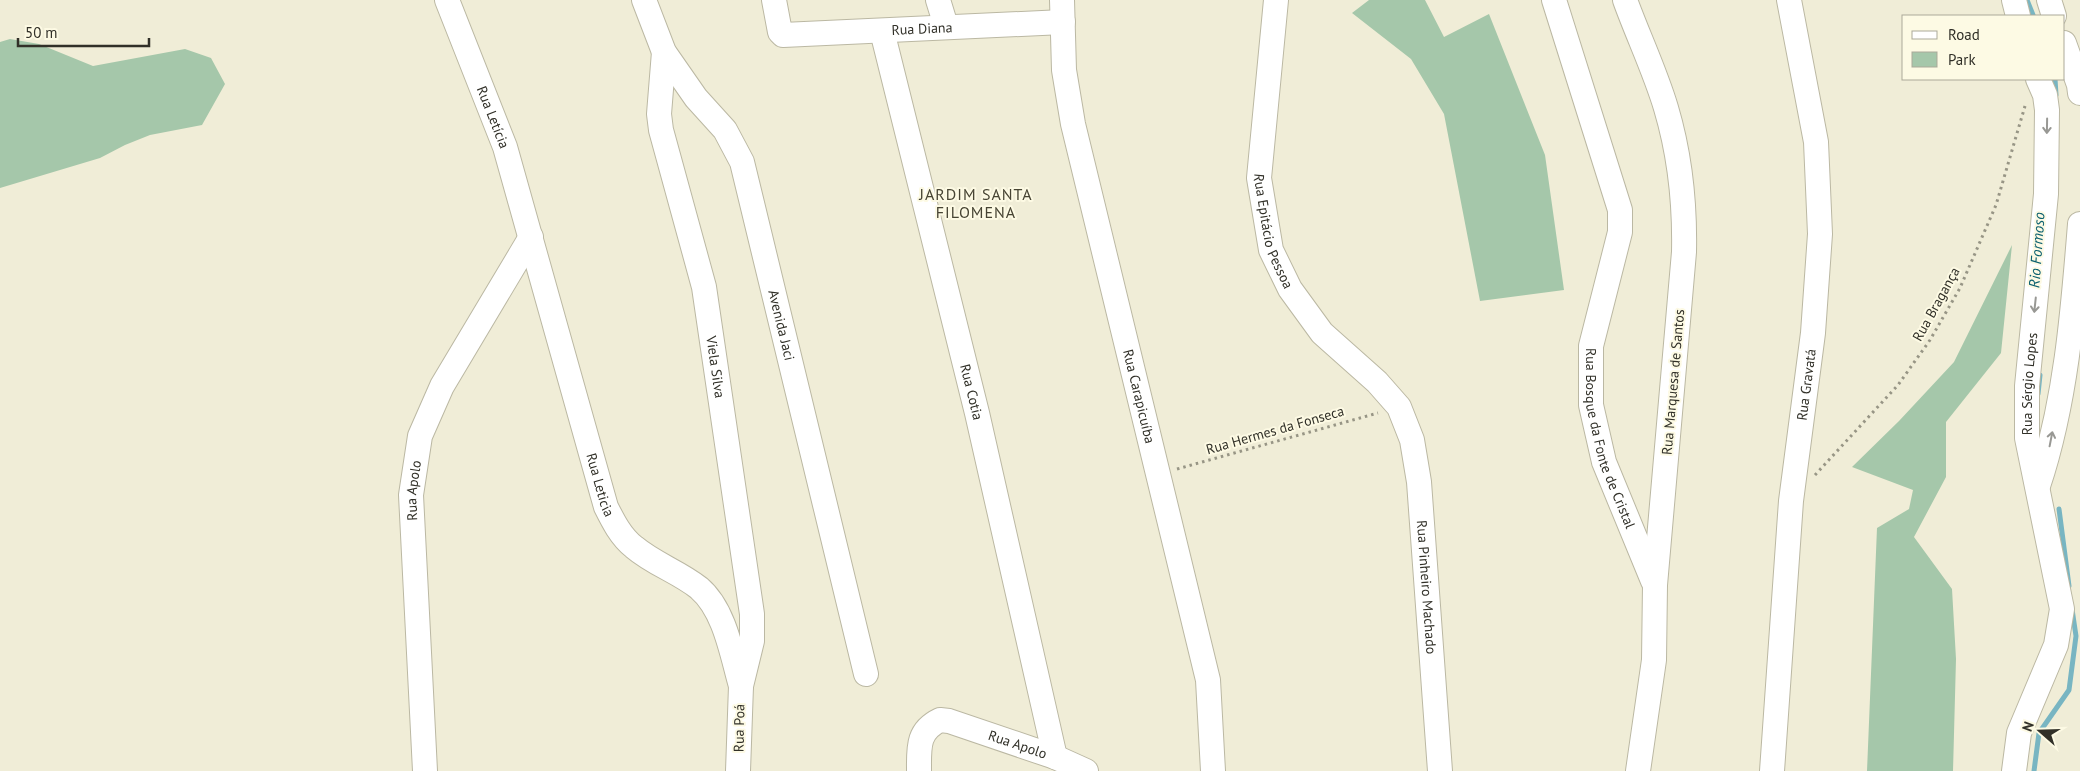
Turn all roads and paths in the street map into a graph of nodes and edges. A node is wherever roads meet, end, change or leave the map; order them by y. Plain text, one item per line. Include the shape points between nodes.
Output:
1 (447, 0) edge
2 (644, 0) edge
3 (774, 0) edge
4 (938, 0) edge
5 (1554, 0) edge
6 (1625, 0) edge
7 (1789, 0) edge
8 (2014, 0) edge
9 (2049, 0) edge
10 (1276, 6) edge
11 (1063, 11) edge
12 (2018, 15) edge
13 (2054, 15) edge
14 (946, 26) junction
15 (882, 31) junction
16 (2065, 46) edge
17 (664, 52) junction
18 (2033, 88) edge
19 (2080, 93) edge
20 (2080, 224) edge
21 (530, 237) junction
22 (2078, 273) edge
23 (1399, 407) junction
24 (1157, 474) junction
25 (2038, 486) junction
26 (1791, 501) junction
27 (1654, 585) junction
28 (866, 674) dead end
29 (740, 686) junction
30 (1055, 757) junction
31 (425, 771) edge
32 (738, 771) edge
33 (919, 771) edge
34 (1086, 771) edge
35 (1213, 771) edge
36 (1440, 771) edge
37 (1638, 771) edge
38 (1772, 771) edge
39 (2014, 771) edge

1 - 21 street, Rua Letícia via 505,147
2 - 17 street, Avenida Jaci
3 - 15 street, Rua Diana via 781,34
4 - 14 street
5 - 27 street, Rua Bosque da Fonte de Cristal via 1620,210 1619,240 1591,346 1591,405 1604,462
6 - 27 street, Rua Marquesa de Santos via 1666,108 1685,216
7 - 26 street, Rua Gravatá via 1816,142 1820,234 1813,333
8 - 12 street
9 - 13 street
10 - 23 street, Rua Epitácio Pessoa via 1260,178 1271,250 1290,289 1322,334 1377,382
11 - 14 street, Rua Diana
11 - 24 street, Rua Carapicuíba via 1064,70 1073,124
14 - 15 street, Rua Diana
15 - 30 street, Rua Cotia via 977,413
16 - 19 street
17 - 28 street, Avenida Jaci via 696,98 725,130 742,162
17 - 29 street, Viela Silva via 660,130 704,287 752,614 752,641
18 -> 25 street, Rua Sérgio Lopes via 2045,95 2047,110 2046,194 2027,386 2027,429
18 - 26 path, Rua Bragança via 1996,205 1960,288 1930,340 1898,385
20 - 22 street
21 - 29 street, Rua Leticia via 606,507 617,528 634,547 700,589 716,611 726,635
21 - 31 street, Rua Apolo via 442,386 420,436 411,495
25 -> 22 street via 2048,455 2063,379
23 - 24 path, Rua Hermes da Fonseca
23 - 36 street, Rua Pinheiro Machado via 1412,440 1419,482
24 - 35 street, Rua Carapicuíba via 1208,680
25 - 39 street, Rua Sérgio Lopes via 2062,609 2056,645 2019,733
26 - 38 street, Rua Gravatá
27 - 37 street, Rua Marquesa de Santos via 1654,660
29 - 32 street, Rua Poá
30 - 33 street, Rua Apolo via 940,720 924,731 919,747
30 - 34 street, Rua Apolo

